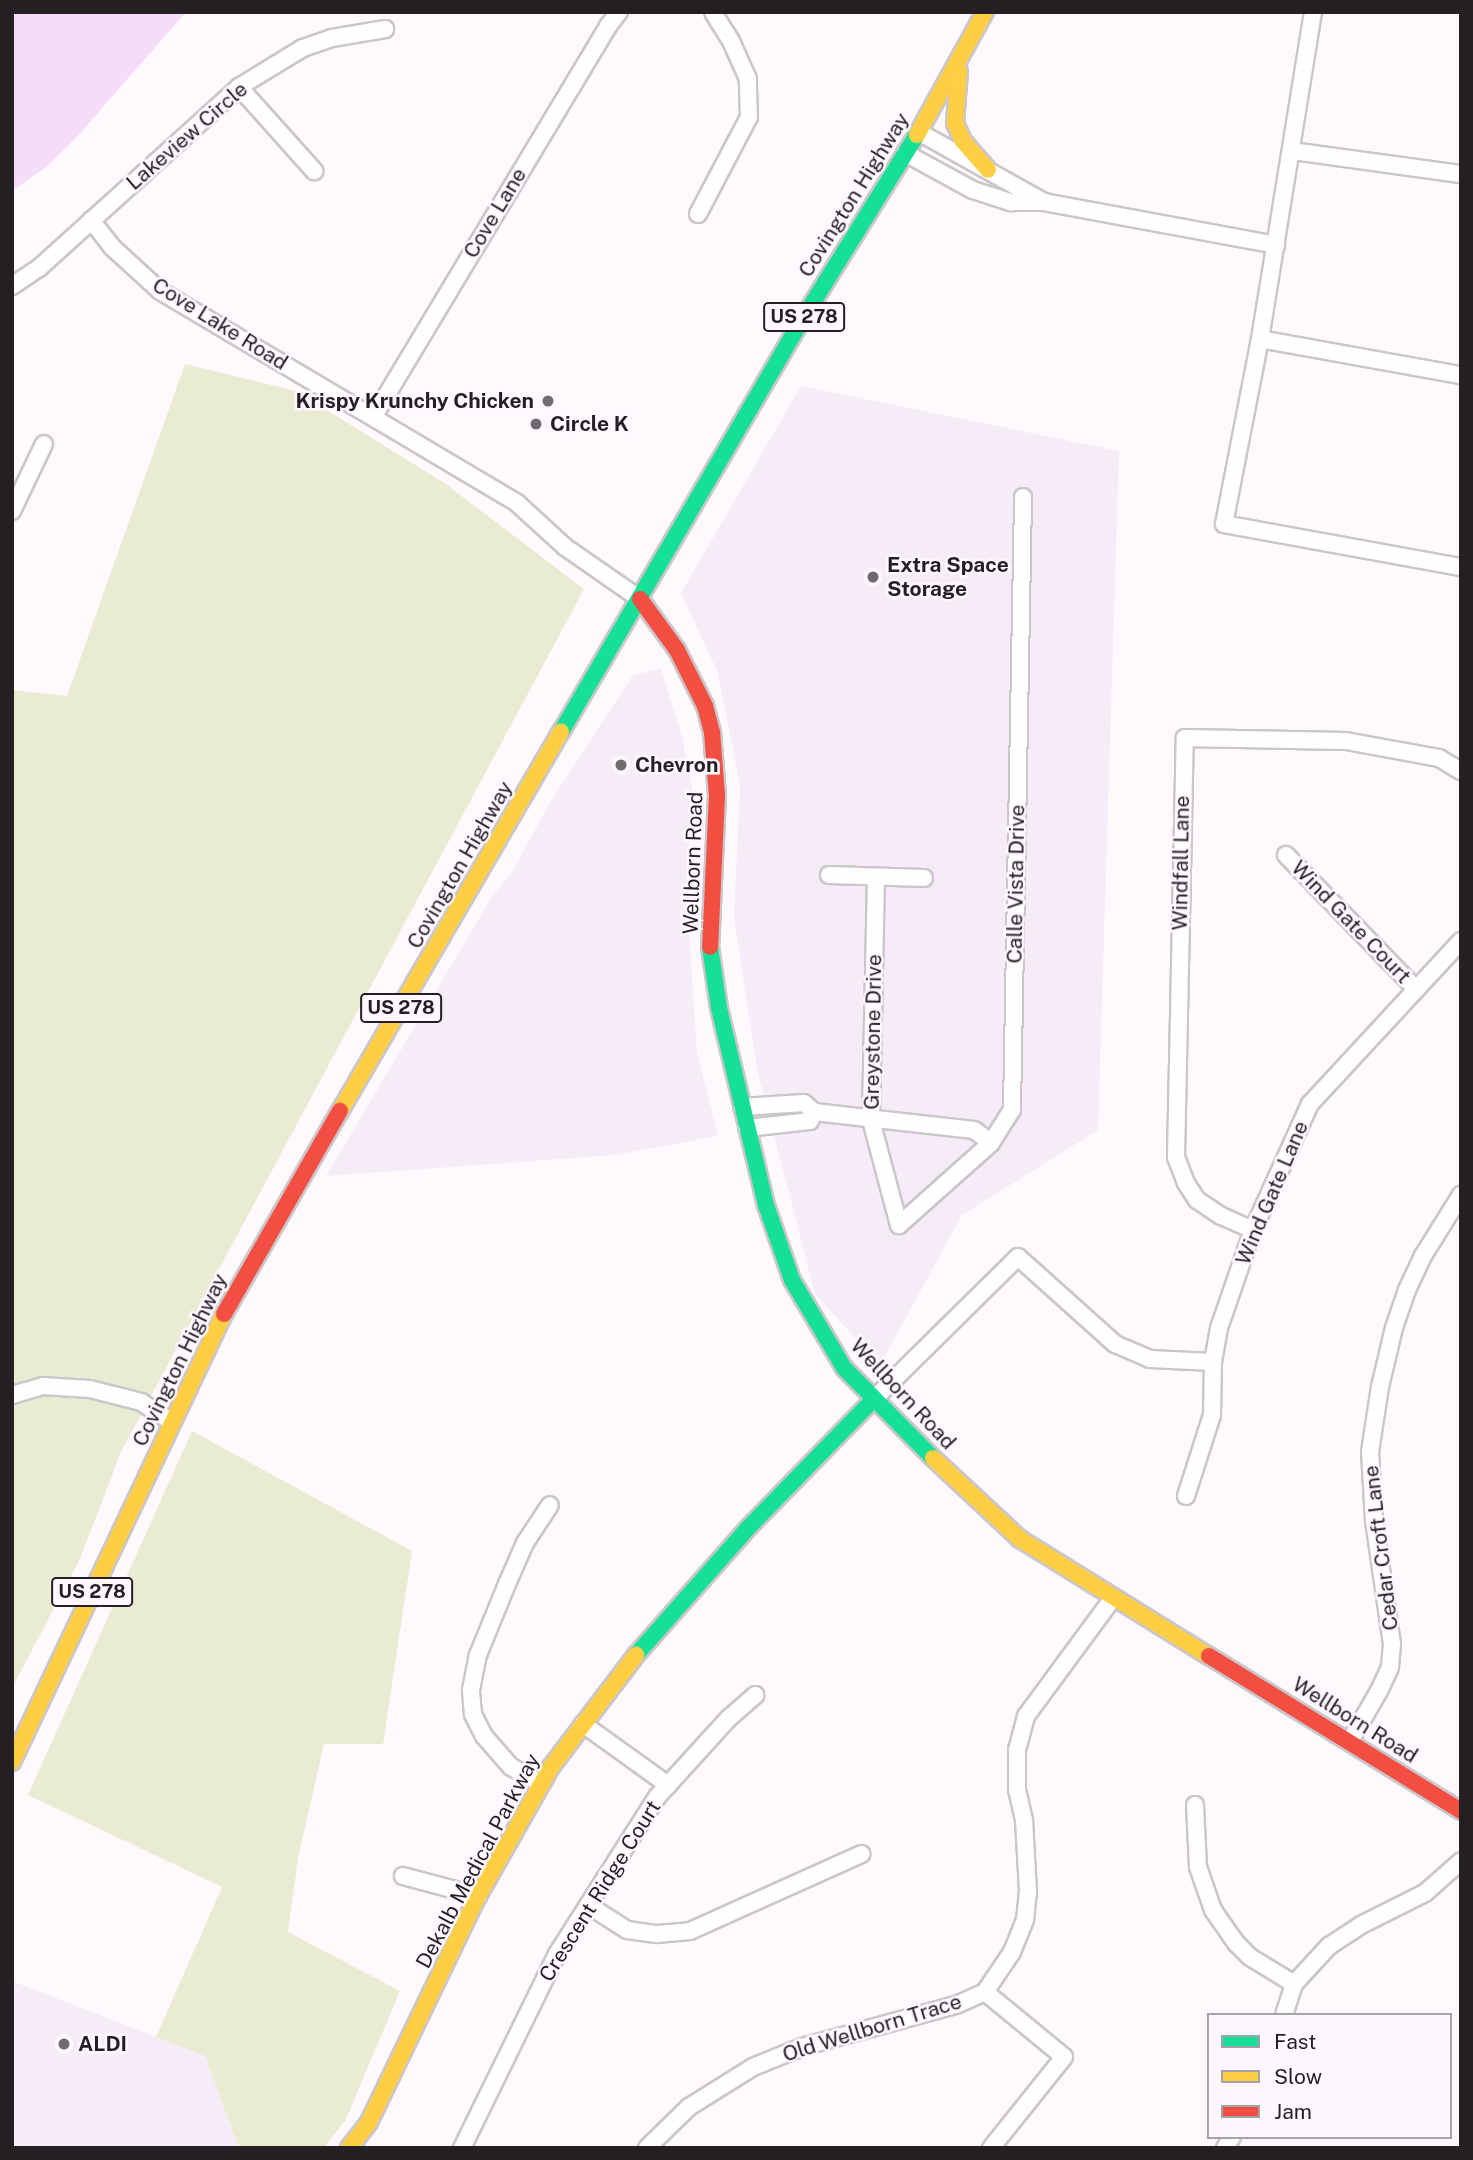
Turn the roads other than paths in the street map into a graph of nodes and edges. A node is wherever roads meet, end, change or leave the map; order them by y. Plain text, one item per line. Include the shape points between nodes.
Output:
1 (619, 12) edge
2 (713, 12) edge
3 (985, 12) edge
4 (1313, 12) edge
5 (385, 29) dead end
6 (961, 56) junction
7 (239, 87) junction
8 (919, 132) junction
9 (1292, 151) junction
10 (905, 153) junction
11 (988, 170) junction
12 (314, 171) dead end
13 (1461, 174) edge
14 (1044, 201) junction
15 (698, 214) dead end
16 (91, 219) junction
17 (1276, 245) junction
18 (12, 286) edge
19 (1260, 339) junction
20 (1461, 375) edge
21 (374, 416) junction
22 (44, 444) dead end
23 (1023, 497) dead end
24 (12, 511) edge
25 (1461, 567) edge
26 (640, 599) junction
27 (1461, 771) edge
28 (1286, 855) dead end
29 (830, 875) dead end
30 (876, 877) junction
31 (924, 878) dead end
32 (1461, 941) edge
33 (1416, 989) junction
34 (742, 1107) junction
35 (814, 1112) junction
36 (871, 1120) junction
37 (747, 1128) junction
38 (991, 1143) junction
39 (1461, 1195) edge
40 (899, 1225) joint
41 (1254, 1230) junction
42 (1213, 1363) junction
43 (12, 1395) edge
44 (874, 1399) junction
45 (172, 1423) junction
46 (1186, 1496) dead end
47 (550, 1506) dead end
48 (1113, 1598) junction
49 (755, 1695) dead end
50 (583, 1724) junction
51 (1350, 1741) junction
52 (12, 1762) edge
53 (541, 1784) junction
54 (668, 1785) junction
55 (1195, 1805) dead end
56 (1461, 1811) edge
57 (861, 1854) dead end
58 (1461, 1861) edge
59 (402, 1876) dead end
60 (478, 1896) junction
61 (588, 1905) junction
62 (1294, 1984) junction
63 (985, 1992) junction
64 (1285, 2013) edge
65 (648, 2147) edge
66 (349, 2148) edge
67 (462, 2148) edge
68 (991, 2148) edge

1 - 21 street, Cove Lane
2 - 15 street via 748,79 749,117
3 - 6 street, Covington Highway / US 278
4 - 9 street
5 - 7 street, Lakeview Circle via 303,48
6 - 8 street, Covington Highway / US 278
6 - 11 street via 955,123 963,141
7 - 12 street
7 - 16 street, Lakeview Circle
8 - 10 street, Covington Highway / US 278
8 - 11 street
9 - 13 street
9 - 17 street
10 - 14 street via 973,190 1011,202
10 - 26 street, Covington Highway / US 278
11 - 14 street
14 - 17 street
16 - 18 street, Lakeview Circle via 40,268
16 - 21 street, Cove Lake Road via 111,247 160,291
17 - 19 street
19 - 20 street
19 - 25 street via 1224,524
21 - 26 street, Cove Lake Road via 517,503 565,547
22 - 24 street
23 - 38 street, Calle Vista Drive via 1012,1110
26 - 34 street, Wellborn Road via 693,678 712,732 717,795 710,944
26 - 45 street, Covington Highway / US 278 via 238,1286
27 - 41 street, Windfall Lane via 1439,758 1346,741 1185,738 1176,1157 1197,1200
28 - 33 street, Wind Gate Court
29 - 30 street
30 - 31 street
30 - 36 street, Greystone Drive
32 - 33 street, Wind Gate Lane
33 - 41 street, Wind Gate Lane via 1310,1104
34 - 35 street via 804,1103
34 - 37 street, Wellborn Road
35 - 36 street
35 - 37 street via 810,1121
36 - 38 street via 974,1130
36 - 40 street, Greystone Drive
37 - 44 street, Wellborn Road via 766,1205 792,1280 844,1367
38 - 40 street, Calle Vista Drive
39 - 51 street, Cedar Croft Lane via 1408,1290 1380,1387 1370,1452 1374,1521 1392,1644 1390,1667
41 - 42 street, Wind Gate Lane via 1219,1328
42 - 44 street via 1150,1359 1115,1344 1018,1257
42 - 46 street, Wind Gate Lane via 1212,1415
43 - 45 street via 43,1386 90,1389 141,1402
44 - 48 street, Wellborn Road via 1020,1539
44 - 50 street, Dekalb Medical Parkway via 648,1639
45 - 52 street, Covington Highway / US 278
47 - 53 street via 512,1573 478,1655 471,1690 473,1714 484,1736 511,1767
48 - 51 street, Wellborn Road
48 - 63 street, Old Wellborn Trace via 1026,1716 1017,1750 1027,1879 1025,1920 1012,1952
49 - 54 street, Crescent Ridge Court
50 - 53 street, Dekalb Medical Parkway
50 - 54 street
51 - 56 street, Wellborn Road
53 - 60 street, Dekalb Medical Parkway
54 - 61 street, Crescent Ridge Court
55 - 62 street via 1198,1867 1213,1910 1250,1957
57 - 61 street via 690,1931 657,1934 627,1930
58 - 62 street via 1425,1893 1329,1946
59 - 60 street
60 - 66 street, Dekalb Medical Parkway via 369,2122
61 - 67 street, Crescent Ridge Court via 557,1954
62 - 64 street
63 - 65 street, Old Wellborn Trace via 753,2067 689,2107
63 - 68 street via 1064,2057

